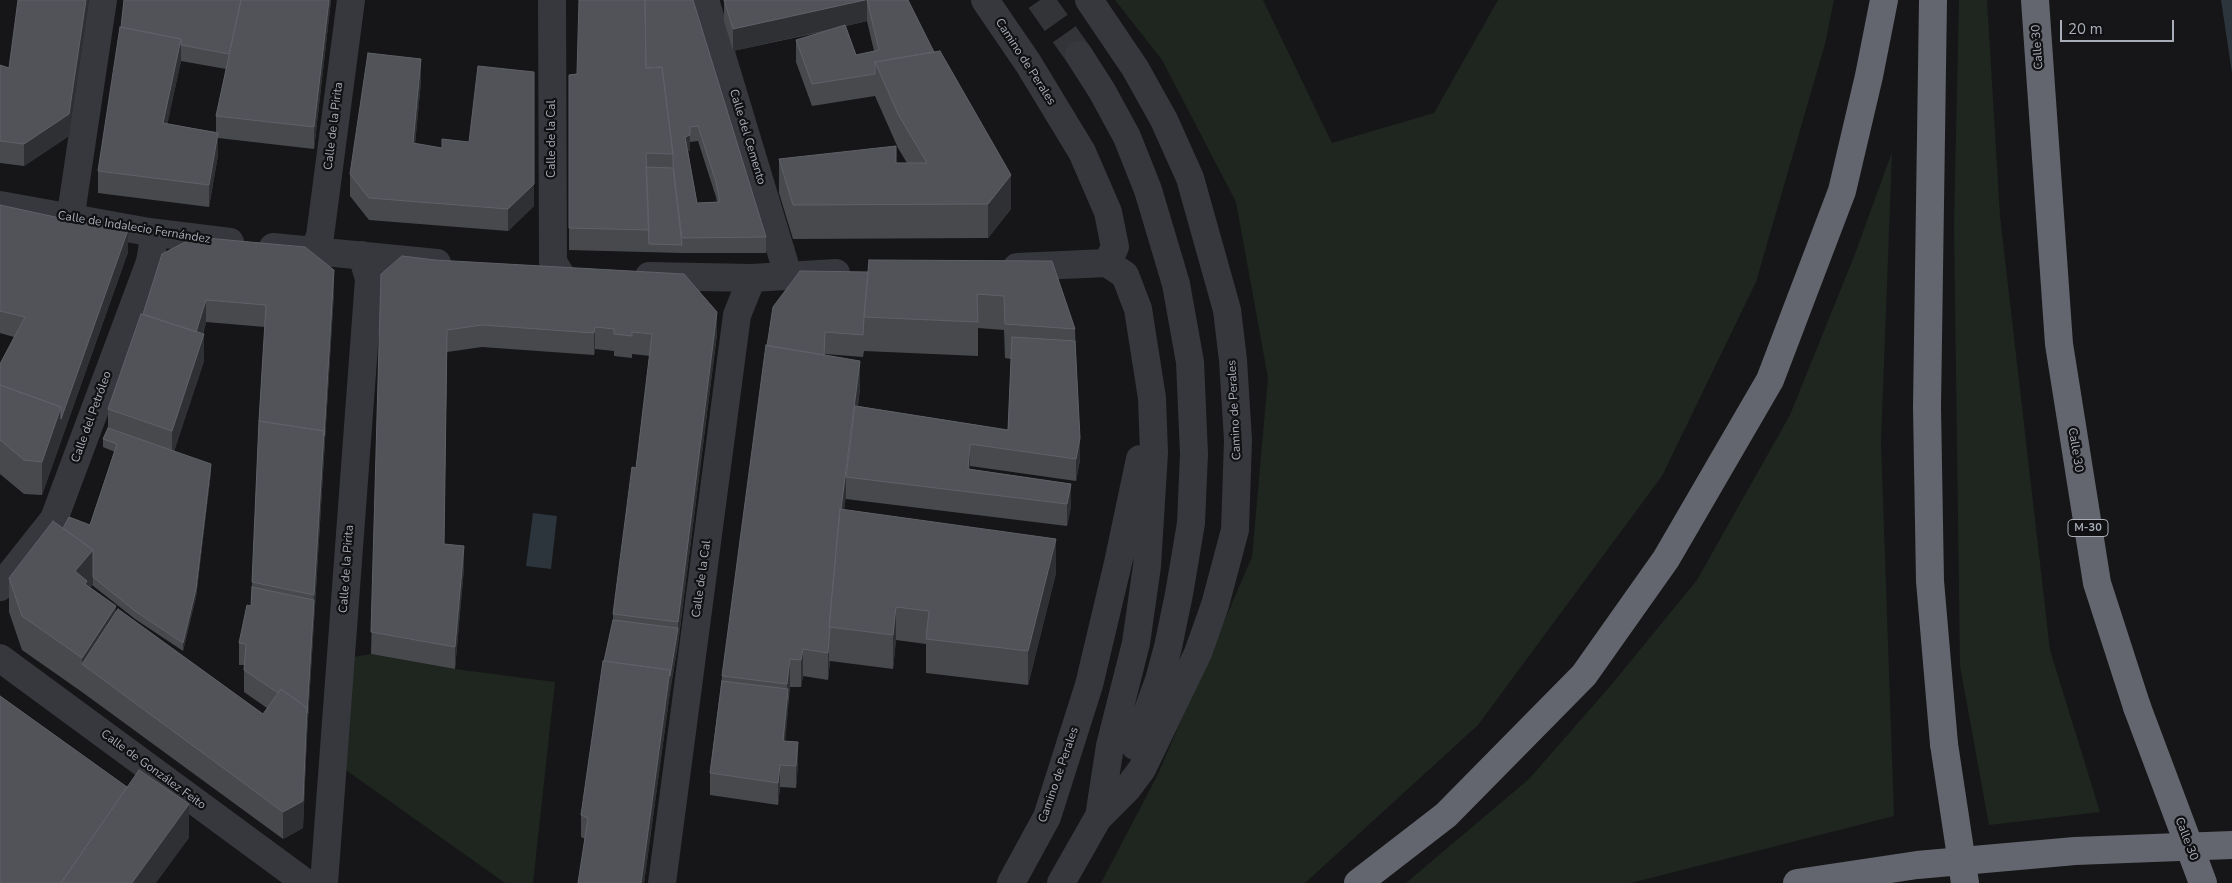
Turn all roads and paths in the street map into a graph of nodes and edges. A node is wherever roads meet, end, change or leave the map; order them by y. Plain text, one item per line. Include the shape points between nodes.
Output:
1 (103, 0) edge
2 (350, 0) edge
3 (552, 0) edge
4 (705, 0) edge
5 (985, 0) edge
6 (1089, 0) edge
7 (1884, 0) edge
8 (1933, 0) edge
9 (2034, 0) edge
10 (1079, 55) tunnel mouth
11 (0, 205) edge
12 (75, 220) junction
13 (149, 232) junction
14 (313, 252) junction
15 (362, 255) junction
16 (1107, 263) junction
17 (466, 266) edge
18 (994, 268) edge
19 (532, 272) edge
20 (857, 272) edge
21 (561, 275) junction
22 (590, 275) edge
23 (788, 275) junction
24 (628, 276) edge
25 (752, 278) junction
26 (1152, 398) junction
27 (0, 587) edge
28 (0, 658) edge
29 (1099, 817) junction
30 (2232, 845) edge
31 (309, 883) edge
32 (662, 883) edge
33 (1011, 883) edge
34 (1060, 883) edge
35 (1358, 883) edge
36 (1798, 883) edge
37 (1965, 883) edge
38 (2203, 883) edge

1 - 12 street via 72,207
2 - 14 street, Calle de la Pirita via 320,236
3 - 21 street, Calle de la Cal via 552,262
4 - 23 street, Calle del Cemento
5 - 16 street, Camino de Perales via 1082,152 1108,212 1115,247
6 - 29 street, Camino de Perales via 1135,68 1164,120 1190,178 1227,310 1238,440 1236,530 1198,653 1142,769
7 - 35 highway via 1842,191 1770,380 1666,560 1584,675 1446,814
8 - 37 highway, bridge via 1927,407 1930,571 1944,744
9 - 38 highway, Calle 30 / M-30, bridge via 2059,344 2097,582 2138,707
10 - 29 street, Camino de Perales via 1127,137 1162,234 1176,284 1190,362 1194,454 1191,523 1168,647 1144,724 1123,775
11 - 12 street, Calle de Indalecio Fernández
12 - 13 street, Calle de Indalecio Fernández
13 - 14 street, Calle de Indalecio Fernández
13 - 27 street, Calle del Petróleo via 153,244 150,262 54,519
14 - 15 street, Calle de Indalecio Fernández
15 - 17 street, Calle de Indalecio Fernández
15 - 31 street, Calle de la Pirita via 369,279
16 - 18 street
16 - 26 street, Camino de Perales via 1125,275 1133,293
19 - 21 street
20 - 23 street
21 - 22 street
23 - 25 street
24 - 25 street
25 - 32 street, Calle de la Cal via 737,315
26 - 29 street, Camino de Perales via 1154,453 1147,566 1136,643 1110,746
26 - 33 street, Camino de Perales via 1089,685 1047,817
28 - 31 street, Calle de González Feito
29 - 34 street, Camino de Perales
30 - 36 highway via 2075,851 1916,865

